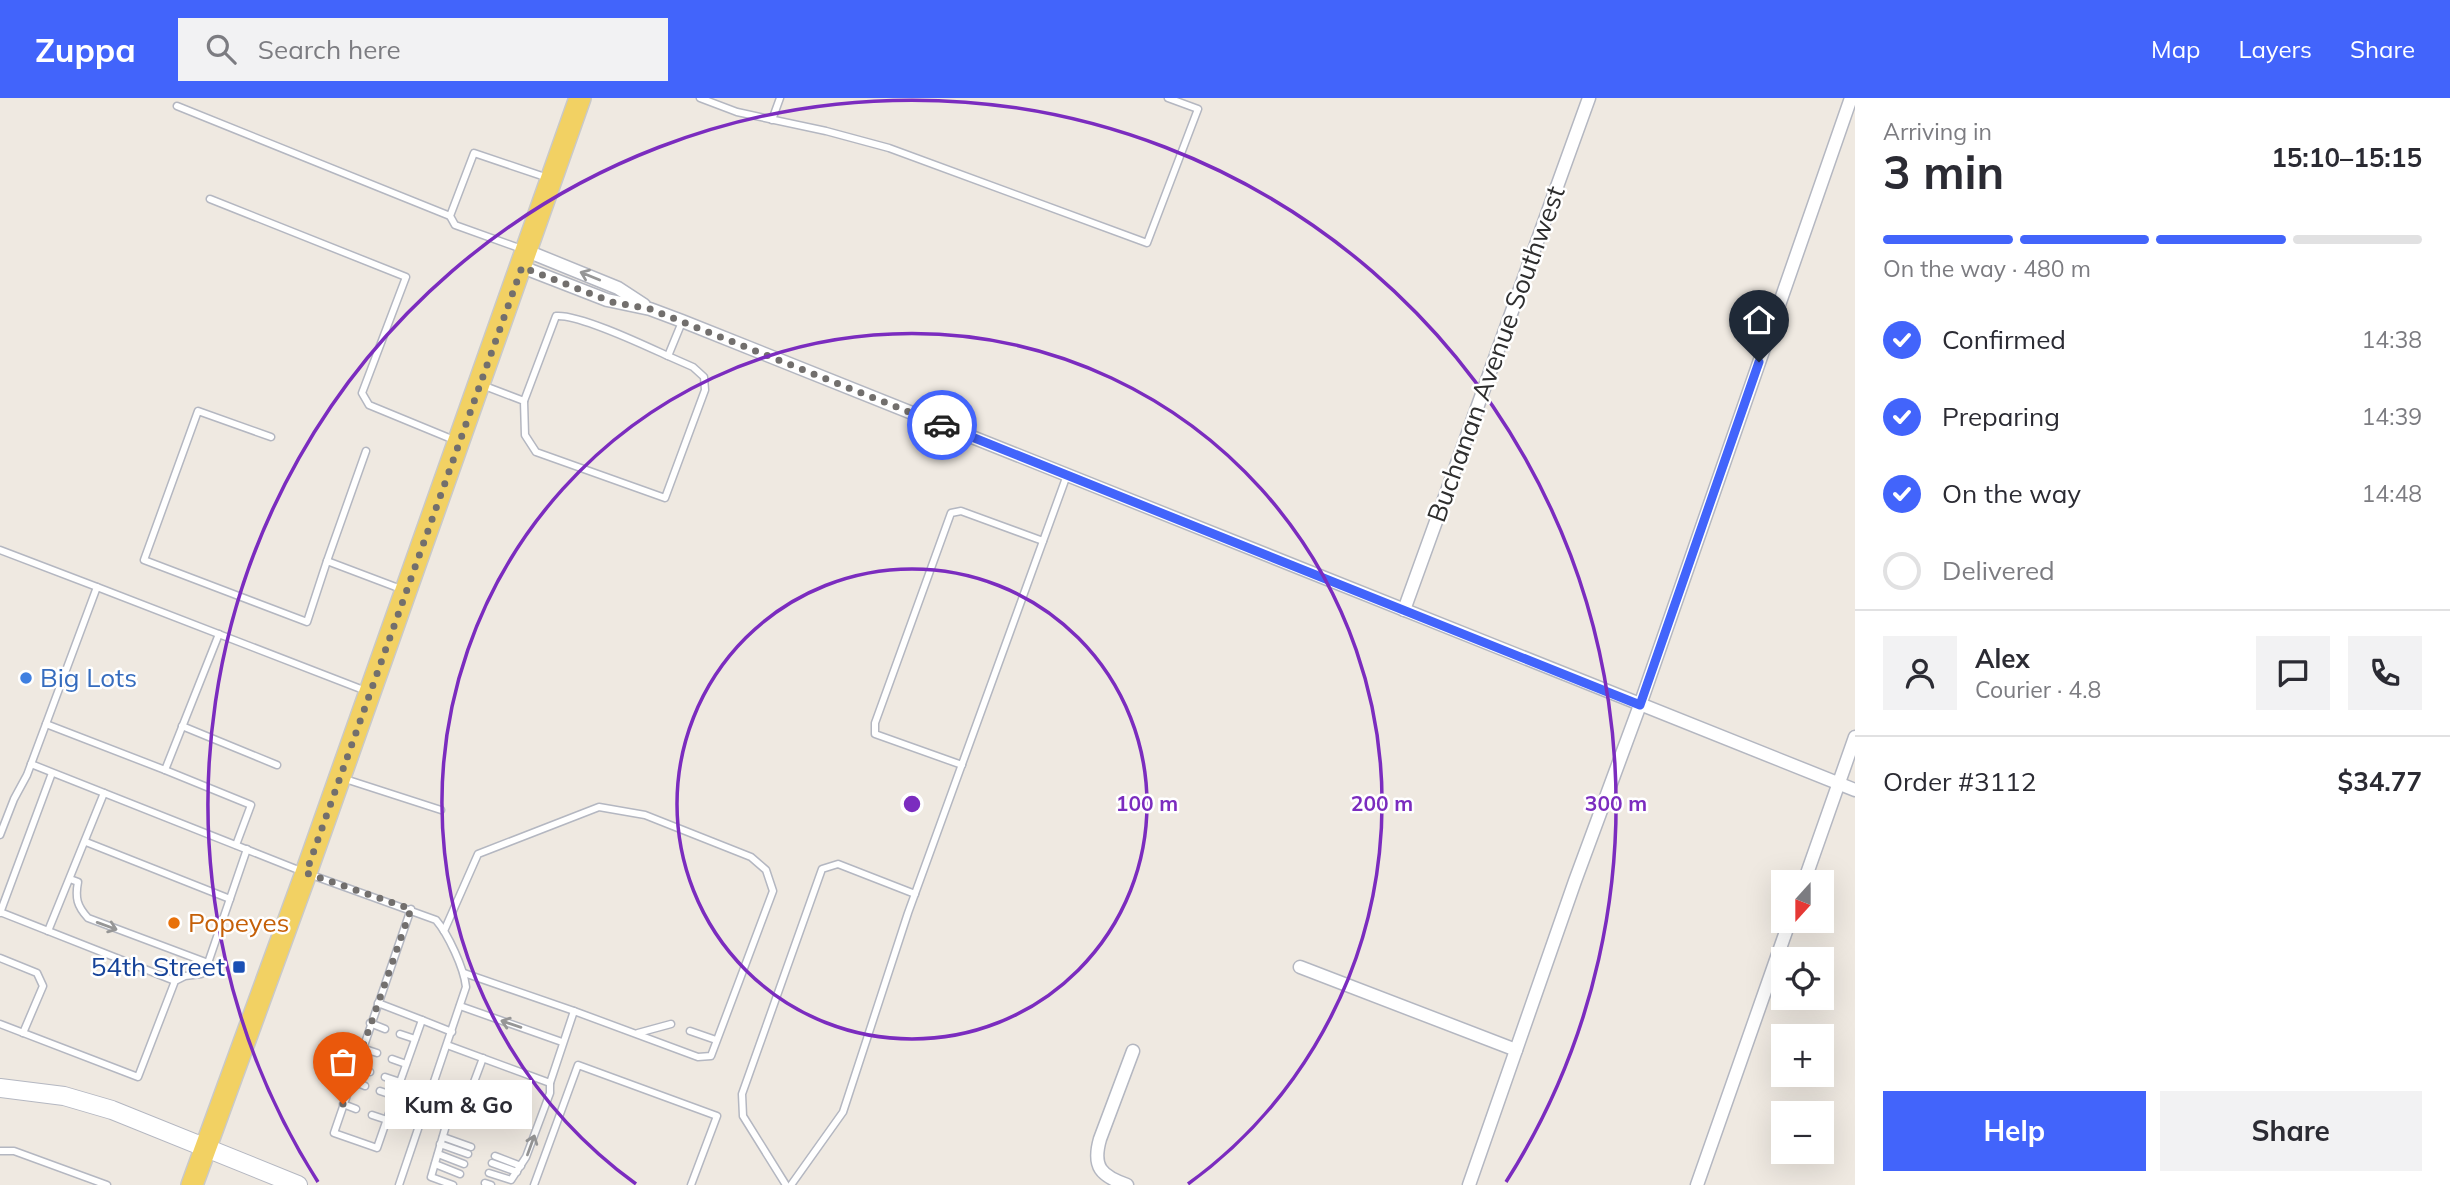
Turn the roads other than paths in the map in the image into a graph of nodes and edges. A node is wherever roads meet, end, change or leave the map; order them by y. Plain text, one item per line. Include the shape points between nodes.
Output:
1 (580, 98) edge
2 (700, 98) edge
3 (780, 98) edge
4 (1168, 98) edge
5 (1589, 98) edge
6 (1851, 98) edge
7 (177, 106) dead end
8 (772, 120) junction
9 (553, 179) junction
10 (210, 199) dead end
11 (450, 216) junction
12 (524, 259) junction
13 (682, 321) junction
14 (667, 356) junction
15 (480, 384) junction
16 (524, 401) junction
17 (271, 437) dead end
18 (459, 442) junction
19 (366, 451) dead end
20 (1068, 475) junction
21 (1043, 541) junction
22 (0, 550) edge
23 (327, 561) junction
24 (97, 587) junction
25 (406, 591) junction
26 (1404, 610) junction
27 (219, 634) junction
28 (370, 692) junction
29 (1640, 705) junction
30 (46, 724) junction
31 (183, 726) junction
32 (1855, 737) edge
33 (31, 764) junction
34 (277, 765) dead end
35 (962, 765) junction
36 (165, 771) junction
37 (52, 773) junction
38 (340, 777) junction
39 (1839, 784) junction
40 (1855, 790) edge
41 (104, 793) junction
42 (440, 810) dead end
43 (0, 835) edge
44 (86, 842) junction
45 (236, 845) junction
46 (247, 849) junction
47 (1808, 870) edge
48 (306, 873) junction
49 (70, 879) junction
50 (915, 894) junction
51 (230, 899) junction
52 (411, 909) junction
53 (0, 913) edge
54 (48, 931) junction
55 (444, 931) junction
56 (1785, 933) edge
57 (0, 957) edge
58 (208, 962) junction
59 (1300, 967) dead end
60 (464, 974) junction
61 (176, 981) junction
62 (378, 1003) junction
63 (460, 1006) junction
64 (574, 1011) junction
65 (422, 1020) junction
66 (370, 1023) junction
67 (0, 1024) edge
68 (671, 1024) dead end
69 (385, 1029) dead end
70 (690, 1031) dead end
71 (452, 1032) junction
72 (23, 1033) junction
73 (400, 1034) dead end
74 (636, 1034) junction
75 (415, 1040) junction
76 (716, 1040) junction
77 (562, 1042) junction
78 (447, 1045) junction
79 (362, 1048) junction
80 (1516, 1050) junction
81 (1133, 1051) dead end
82 (377, 1053) dead end
83 (483, 1058) junction
84 (392, 1059) dead end
85 (406, 1064) junction
86 (355, 1067) junction
87 (370, 1072) dead end
88 (385, 1077) dead end
89 (351, 1080) junction
90 (400, 1083) junction
91 (550, 1083) junction
92 (365, 1086) dead end
93 (0, 1088) edge
94 (380, 1091) dead end
95 (395, 1096) junction
96 (343, 1104) junction
97 (425, 1108) junction
98 (356, 1109) dead end
99 (372, 1115) dead end
100 (387, 1120) junction
101 (441, 1140) junction
102 (206, 1149) junction
103 (469, 1150) dead end
104 (0, 1151) edge
105 (438, 1154) junction
106 (494, 1159) dead end
107 (435, 1164) junction
108 (464, 1164) dead end
109 (519, 1169) junction
110 (489, 1172) dead end
111 (460, 1174) dead end
112 (510, 1183) edge
113 (107, 1185) edge
114 (192, 1185) edge
115 (298, 1185) edge
116 (399, 1185) edge
117 (453, 1185) edge
118 (534, 1185) edge
119 (691, 1185) edge
120 (789, 1185) edge
121 (1127, 1185) edge
122 (1469, 1185) edge
123 (1697, 1185) edge

1 - 9 main road
2 - 8 lane
3 - 8 lane
4 - 8 lane via 1198,109 1147,243 889,148
5 - 26 street, Buchanan Avenue Southwest
6 - 29 street
7 - 11 lane
9 - 11 lane via 474,153
9 - 12 main road
10 - 18 lane via 405,277 362,393 369,405
11 - 12 lane via 455,226
12 - 13 street via 612,302
12 - 15 main road
13 - 14 lane
13 - 20 street
14 - 16 lane via 582,321 556,316
14 - 16 lane via 693,367 704,377 705,390 665,498 536,452 525,435
15 - 16 lane
15 - 18 main road
17 - 23 lane via 198,411 144,560 307,622
18 - 25 main road
19 - 23 lane
20 - 21 lane
20 - 26 street
21 - 35 lane
21 - 35 lane via 961,511 951,513 894,670 874,734
22 - 24 lane
23 - 25 lane
24 - 27 lane
24 - 30 lane
25 - 28 main road
26 - 29 street
27 - 28 lane
27 - 31 lane
28 - 38 main road
29 - 39 street
29 - 80 street
30 - 33 lane
30 - 36 lane
31 - 34 lane
31 - 36 lane
32 - 39 street
33 - 37 lane
33 - 43 lane
35 - 50 lane
36 - 45 lane via 251,805
37 - 41 lane
37 - 53 lane
38 - 42 lane
38 - 48 main road
39 - 40 street
39 - 47 street
41 - 44 lane
41 - 45 lane
44 - 49 lane
44 - 51 lane
45 - 46 lane
46 - 48 lane
46 - 51 lane
48 - 52 lane
48 - 102 main road
49 - 54 lane
49 -> 58 lane via 78,883 78,908 88,918
50 - 120 lane via 843,1112
50 - 120 lane via 838,864 822,869 742,1094 743,1116
51 - 58 lane
52 - 55 lane via 431,916
52 - 62 lane
53 - 54 lane
54 - 61 lane
55 - 60 lane
55 - 76 lane via 478,854 599,807 645,815 751,857 766,870 773,891
56 - 123 street
57 - 72 lane via 37,973 43,986
58 - 61 lane via 201,974
59 - 80 street
60 - 63 lane via 466,987
60 - 64 lane
61 - 72 lane via 138,1077
62 - 65 lane
62 - 66 lane
63 - 71 lane
77 -> 63 lane
64 - 74 lane
64 - 77 lane
65 - 71 lane
65 - 75 lane
66 - 69 lane
66 - 79 lane
67 - 72 lane
68 - 74 lane
70 - 76 lane
71 - 78 lane
73 - 75 lane
74 - 76 lane via 698,1057 710,1056
75 - 85 lane
77 - 91 lane
78 - 83 lane
78 - 97 lane
79 - 82 lane
79 - 86 lane
80 - 122 street
81 - 121 street via 1097,1154 1098,1166 1107,1176
83 - 91 lane
83 - 101 lane
84 - 85 lane
85 - 90 lane
86 - 87 lane
86 - 89 lane
88 - 90 lane
89 - 92 lane
89 - 96 lane
90 - 95 lane
109 -> 91 lane
93 - 102 main road via 64,1096 112,1110
94 - 95 lane
95 - 97 lane
95 - 100 lane
96 - 98 lane
96 - 100 lane via 334,1133 377,1148
97 - 116 lane
99 - 100 lane
101 - 103 lane
101 - 105 lane
102 - 114 main road
102 - 115 main road
104 - 113 lane via 14,1151
105 - 107 lane
105 - 108 lane
106 - 109 lane
107 - 111 lane
107 - 117 lane via 431,1177
109 - 112 lane
110 - 112 lane
118 - 119 lane via 578,1065 717,1116

